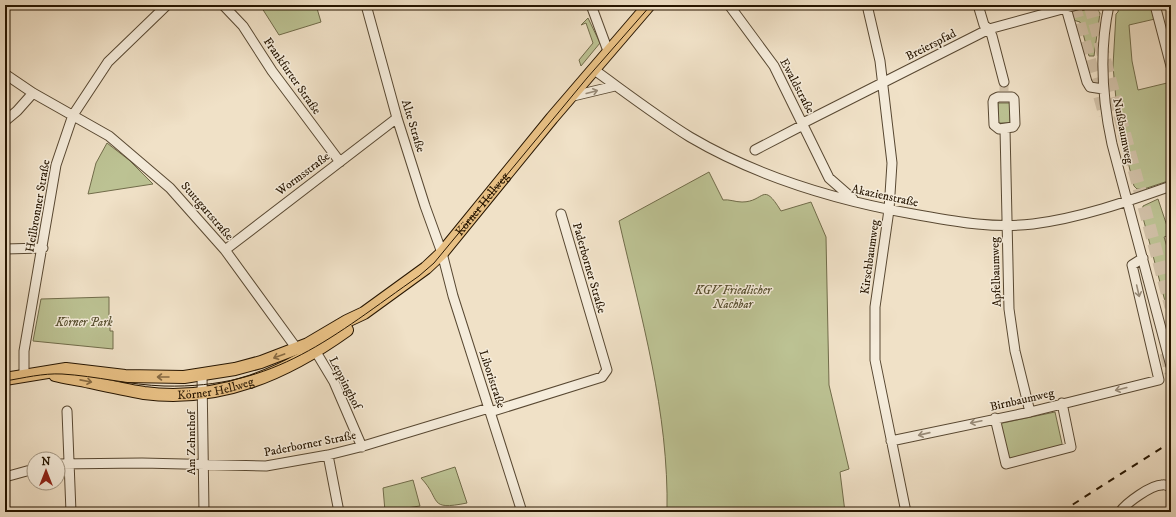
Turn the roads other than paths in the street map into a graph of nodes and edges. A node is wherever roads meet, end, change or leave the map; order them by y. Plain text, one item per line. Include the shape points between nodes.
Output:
1 (167, 5) edge
2 (223, 5) edge
3 (366, 5) edge
4 (590, 5) edge
5 (648, 5) edge
6 (729, 5) edge
7 (867, 5) edge
8 (978, 5) edge
9 (1077, 5) edge
10 (1109, 5) edge
11 (1155, 5) edge
12 (1066, 8) junction
13 (989, 29) junction
14 (608, 51) junction
15 (1171, 66) edge
16 (593, 69) junction
17 (5, 74) edge
18 (1004, 82) tunnel mouth
19 (883, 83) junction
20 (615, 86) junction
21 (1103, 89) junction
22 (33, 94) junction
23 (569, 97) junction
24 (73, 115) junction
25 (397, 118) junction
26 (5, 120) edge
27 (806, 122) junction
28 (1005, 129) junction
29 (755, 150) dead end
30 (340, 162) junction
31 (834, 183) junction
32 (1171, 186) edge
33 (824, 194) junction
34 (1128, 201) junction
35 (857, 203) junction
36 (889, 210) junction
37 (561, 214) dead end
38 (1006, 226) junction
39 (43, 248) junction
40 (5, 249) edge
41 (225, 250) junction
42 (442, 253) junction
43 (1143, 258) junction
44 (364, 313) junction
45 (297, 349) junction
46 (316, 352) junction
47 (1171, 366) edge
48 (48, 373) junction
49 (202, 375) junction
50 (24, 376) junction
51 (5, 379) edge
52 (203, 393) junction
53 (1062, 403) junction
54 (490, 410) junction
55 (67, 411) dead end
56 (1030, 412) junction
57 (995, 418) junction
58 (891, 441) junction
59 (362, 446) junction
60 (328, 455) junction
61 (66, 464) edge
62 (70, 464) junction
63 (203, 465) junction
64 (26, 471) edge
65 (5, 477) edge
66 (1171, 488) edge
67 (71, 512) edge
68 (204, 512) edge
69 (339, 512) edge
70 (522, 512) edge
71 (906, 512) edge
72 (1120, 512) edge

1 - 24 street, Heilbronner Straße via 108,62
2 - 30 street, Frankfurter Straße via 243,26 272,72
3 - 25 street, Alte Straße
4 - 14 street
5 - 14 main road, Körner Hellweg
6 - 27 street, Ewaldstraße via 774,66
7 - 19 street, Kirschbaumweg via 878,48
8 - 13 street via 984,25
9 - 12 street, Breierspfad
10 - 21 street, Nußbaumweg via 1103,53
11 - 15 street
12 - 13 street, Breierspfad
12 - 21 street via 1087,82 1090,87
13 - 18 street
13 - 19 street, Breierspfad
14 - 16 main road, Körner Hellweg
16 - 20 street, Akazienstraße
16 - 23 main road, Körner Hellweg
17 - 22 street, Stuttgartstraße
19 - 27 street, Breierspfad
19 - 36 street, Kirschbaumweg via 892,163
23 -> 20 street
20 - 33 street, Akazienstraße via 652,113 731,158
21 - 34 street, Nußbaumweg via 1109,130
22 - 24 street, Stuttgartstraße
22 - 26 street via 18,111
23 - 42 main road, Körner Hellweg
24 - 39 street, Heilbronner Straße via 56,164
24 - 41 street, Stuttgartstraße via 109,136 170,188
25 - 30 street, Wormsstraße
25 - 42 street, Alte Straße
27 - 29 street, Breierspfad
27 - 31 street, Ewaldstraße via 822,166
28 - 28 street via 999,129 994,125 994,99 1004,95 1012,97 1014,102 1015,124 1014,127
28 - 38 street, Apfelbaumweg
30 - 41 street, Wormsstraße
31 - 33 street via 831,190
31 - 35 street, Ewaldstraße
32 - 34 street, Akazienstraße
33 - 35 street, Akazienstraße
34 - 38 street, Akazienstraße via 1059,220
34 - 43 street, Nußbaumweg
35 - 36 street, Akazienstraße
36 - 38 street, Akazienstraße via 963,223
36 - 58 street, Kirschbaumweg via 875,301 874,341 878,378
37 - 54 street, Paderborner Straße via 607,370 602,377
38 - 56 street, Apfelbaumweg via 1009,309 1015,351
39 - 40 street
39 - 50 street, Heilbronner Straße via 24,351
41 - 45 street, Stuttgartstraße
42 - 44 main road, Körner Hellweg via 426,268
42 - 54 street, Liboristraße
43 - 47 street, Nußbaumweg
43 -> 53 street, Birnbaumweg via 1132,265 1159,380
44 - 45 main road, Körner Hellweg
44 - 46 main road, Körner Hellweg via 354,325
45 -> 49 main road, Körner Hellweg via 248,366
46 - 52 main road, Körner Hellweg via 274,373 239,385
46 - 59 street, Leppinghof via 334,382
49 -> 48 main road, Körner Hellweg via 160,378 66,369
48 - 50 main road, Körner Hellweg
48 -> 52 main road, Körner Hellweg via 145,393
49 - 52 street, Am Zehnthof
50 - 51 main road, Körner Hellweg
52 - 63 street, Am Zehnthof
53 - 56 street, Birnbaumweg
53 - 57 street via 1071,448 1006,464
54 - 59 street, Paderborner Straße
54 - 70 street, Liboristraße
55 - 62 street
56 - 57 street, Birnbaumweg
57 -> 58 street, Birnbaumweg
58 - 71 street, Kirschbaumweg
59 - 60 street, Paderborner Straße
60 - 63 street, Paderborner Straße via 266,466
60 - 69 street
61 - 62 street, Paderborner Straße
62 - 63 street, Paderborner Straße
62 - 67 street
63 - 68 street, Am Zehnthof
64 - 65 street
66 - 72 street via 1158,485 1129,502

